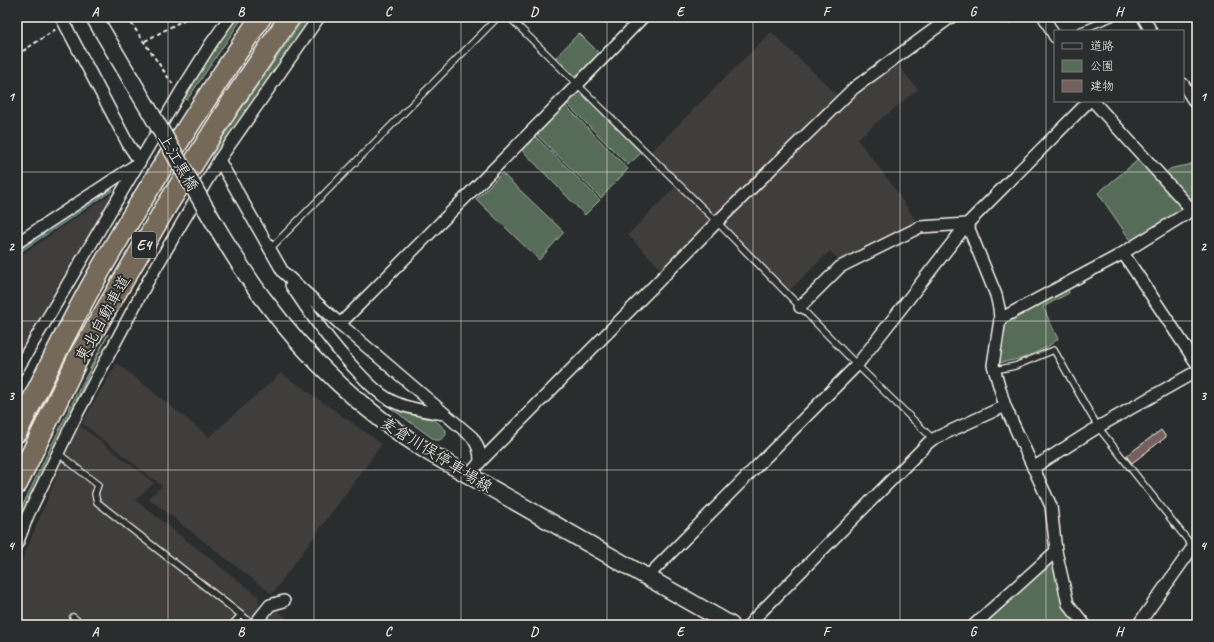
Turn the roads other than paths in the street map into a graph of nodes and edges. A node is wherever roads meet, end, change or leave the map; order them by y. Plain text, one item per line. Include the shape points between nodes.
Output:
1 (94, 17) edge
2 (230, 17) edge
3 (261, 17) edge
4 (290, 17) edge
5 (319, 17) edge
6 (498, 17) edge
7 (509, 17) edge
8 (643, 17) edge
9 (951, 17) edge
10 (1004, 17) edge
11 (1008, 17) edge
12 (1044, 17) edge
13 (1114, 17) edge
14 (1143, 17) edge
15 (63, 20) edge
16 (1082, 30) edge
17 (1150, 30) edge
18 (1054, 35) edge
19 (577, 85) junction
20 (1184, 86) edge
21 (1088, 102) edge
22 (1094, 102) edge
23 (1197, 106) edge
24 (219, 160) junction
25 (140, 162) junction
26 (206, 209) joint
27 (1195, 209) edge
28 (717, 222) junction
29 (967, 224) junction
30 (17, 243) edge
31 (270, 248) junction
32 (1123, 253) junction
33 (283, 272) junction
34 (800, 307) junction
35 (1000, 319) junction
36 (340, 324) junction
37 (1197, 364) edge
38 (857, 365) junction
39 (17, 370) edge
40 (995, 370) junction
41 (1197, 371) edge
42 (1005, 406) junction
43 (446, 415) junction
44 (1098, 427) junction
45 (17, 432) edge
46 (933, 439) junction
47 (58, 453) junction
48 (480, 462) junction
49 (1033, 468) junction
50 (469, 475) junction
51 (17, 484) edge
52 (17, 544) edge
53 (1195, 548) edge
54 (1056, 551) junction
55 (647, 577) junction
56 (284, 601) dead end
57 (241, 615) junction
58 (73, 617) dead end
59 (83, 625) edge
60 (232, 625) edge
61 (254, 625) edge
62 (731, 625) edge
63 (749, 625) edge
64 (974, 625) edge
65 (1085, 625) edge
66 (1138, 625) edge

1 - 26 main road, 上江黒橋, bridge
2 - 25 street via 180,93
3 - 45 highway, 東北自動車道 / E4 via 211,90 101,268
4 - 51 highway, 東北自動車道 / E4 via 230,105 158,220 79,356
5 - 24 street
6 - 31 lane
7 - 19 lane
8 - 19 street
9 - 28 street via 854,88
10 - 11 street
12 - 18 street
13 - 16 lane
14 - 17 street
15 - 25 street
19 - 28 lane
19 - 36 street
20 - 23 street
21 - 29 street
22 - 27 street
24 - 31 street
24 - 47 street via 148,281
25 - 30 street
25 - 39 street
26 - 50 main road, 麦倉川俣停車場線 via 261,296 292,336 330,375 376,417 406,439
27 - 32 street
28 - 34 lane
28 - 48 street
29 - 34 street via 920,227 840,267
29 - 35 street via 996,295
29 - 38 street
31 - 33 street
32 - 35 street
32 - 37 street
33 - 36 street
33 - 43 street via 338,352 384,397 398,404
34 - 38 lane
35 - 40 street via 993,365
36 - 43 street
38 - 46 lane
38 - 55 street
40 - 42 street
40 - 44 lane via 1014,366 1054,350
41 - 44 street
42 - 46 street
42 - 49 street
43 - 48 street via 472,437 480,451
44 - 49 street
44 - 53 lane
46 - 63 street
47 - 52 street
47 - 57 lane via 98,485 95,494 97,502
48 - 50 street
49 - 54 street via 1050,506
50 - 55 main road, 麦倉川俣停車場線
53 - 66 street
54 - 64 street
54 - 65 street via 1068,604
55 - 62 main road, 麦倉川俣停車場線
56 - 61 street via 270,605
57 - 60 lane
57 - 61 lane
58 - 59 lane

